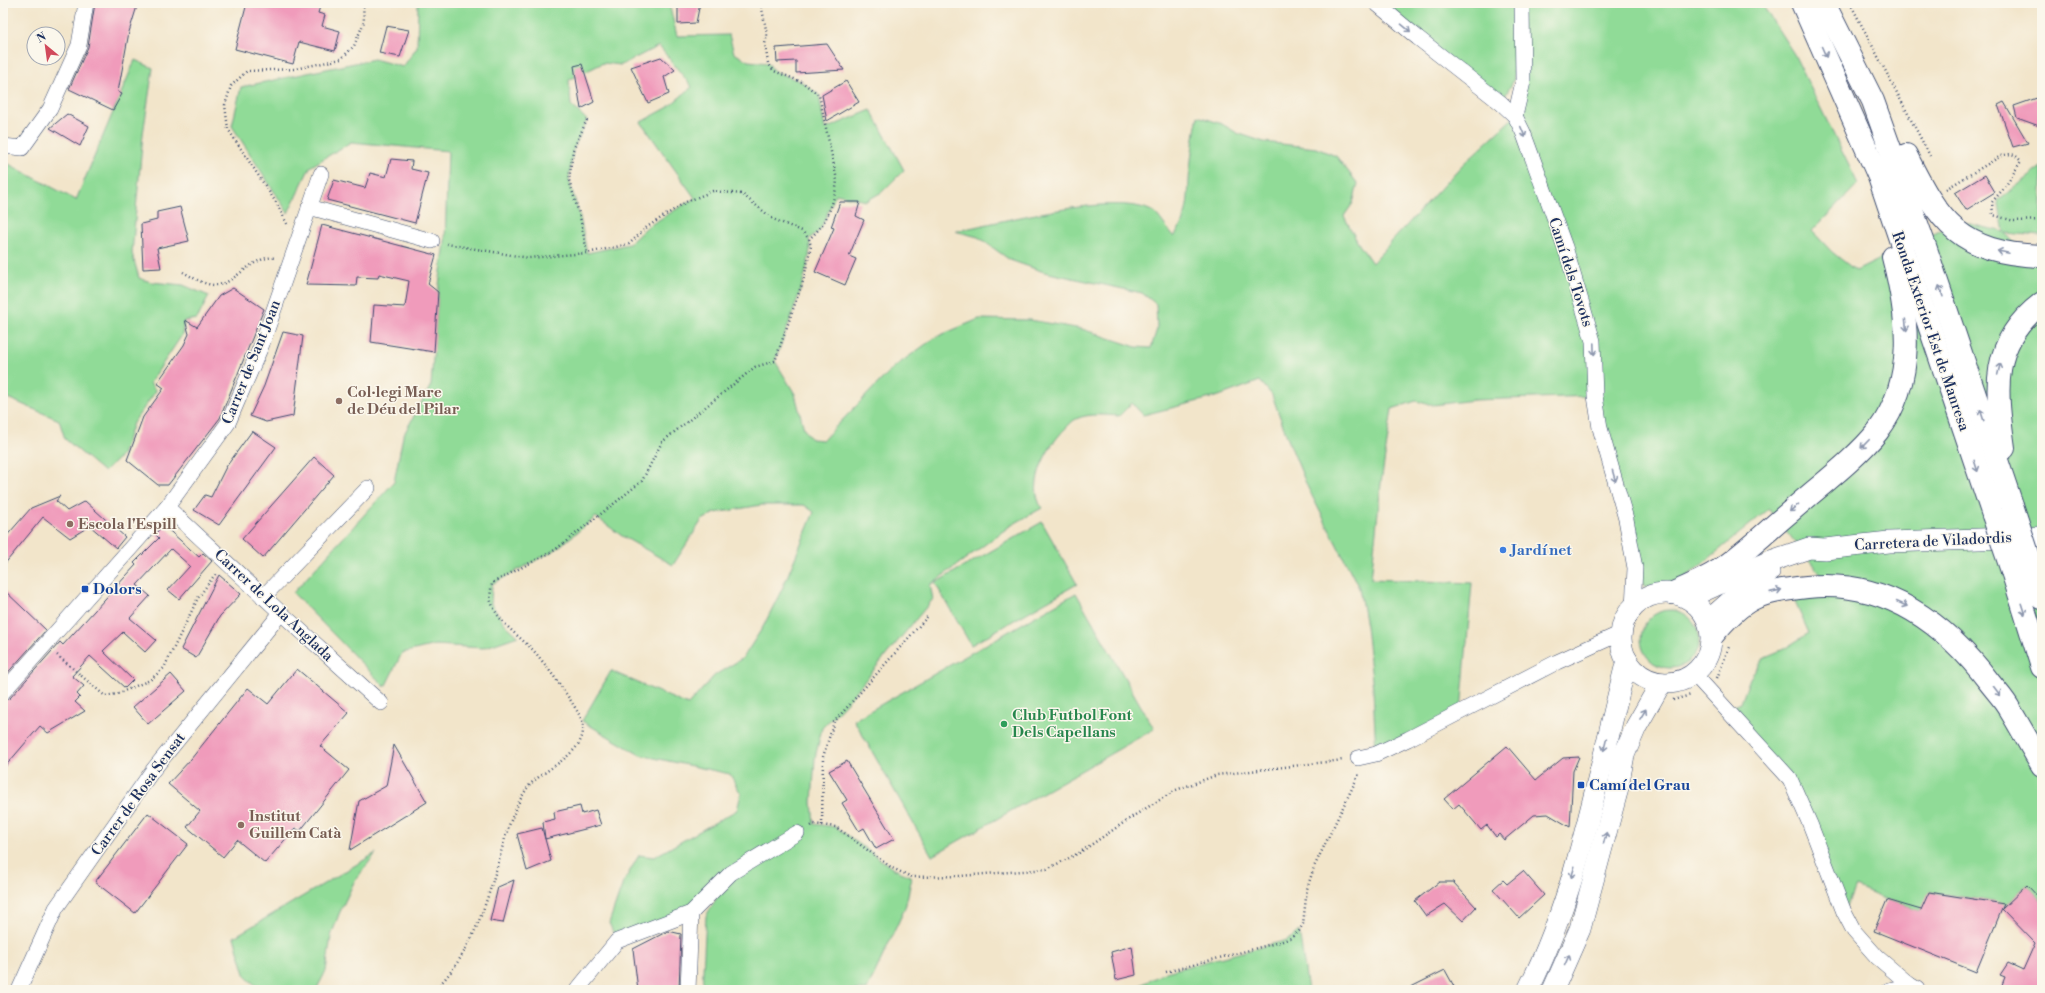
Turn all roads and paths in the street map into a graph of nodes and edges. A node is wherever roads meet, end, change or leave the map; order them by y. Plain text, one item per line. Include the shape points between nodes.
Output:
1 (86, 3) edge
2 (363, 3) edge
3 (761, 3) edge
4 (1376, 3) edge
5 (1522, 3) edge
6 (1802, 3) edge
7 (1824, 3) edge
8 (1850, 3) edge
9 (1873, 101) junction
10 (1515, 116) junction
11 (587, 120) dead end
12 (3, 146) edge
13 (1932, 161) dead end
14 (321, 174) dead end
15 (1879, 177) junction
16 (1928, 196) junction
17 (309, 207) junction
18 (2042, 220) edge
19 (809, 239) junction
20 (432, 241) joint
21 (297, 244) junction
22 (587, 253) junction
23 (2042, 256) edge
24 (290, 263) junction
25 (183, 272) dead end
26 (2042, 303) edge
27 (368, 488) dead end
28 (2012, 505) junction
29 (167, 507) junction
30 (2042, 537) edge
31 (1825, 549) junction
32 (225, 560) junction
33 (2022, 569) junction
34 (1680, 596) junction
35 (264, 597) junction
36 (2042, 598) edge
37 (1633, 608) junction
38 (280, 613) junction
39 (928, 616) dead end
40 (1621, 633) junction
41 (1717, 633) junction
42 (46, 645) junction
43 (1627, 660) junction
44 (2042, 667) edge
45 (1700, 680) junction
46 (3, 692) edge
47 (1664, 692) junction
48 (381, 703) dead end
49 (1361, 757) junction
50 (2042, 765) edge
51 (822, 825) junction
52 (797, 834) joint
53 (691, 912) junction
54 (1166, 972) dead end
55 (1914, 988) edge
56 (1556, 989) edge
57 (19, 990) edge
58 (434, 990) edge
59 (577, 990) edge
60 (688, 990) edge
61 (1528, 990) edge
62 (1890, 990) edge

1 - 12 street via 79,44 50,109 22,148
2 - 21 path via 364,22 354,46 341,59 295,69 247,71 231,86 225,105 228,129 277,204
3 - 19 path via 767,35 765,44 768,63 774,71 802,82 819,95 837,180 836,193 825,221 820,230
4 -> 10 street, Camí dels Tovots
5 - 10 street via 1523,82
6 -> 15 highway, Ronda Exterior Est de Manresa
7 - 9 highway, Ronda Exterior Est de Manresa
8 - 13 path
9 - 16 highway via 1893,129
28 -> 9 highway, Ronda Exterior Est de Manresa via 1926,246
10 -> 37 street, Camí dels Tovots via 1565,247 1593,341 1595,396 1600,428 1626,519 1635,568
11 - 22 path via 573,150 568,180 580,217
14 - 17 street, Carrer de Sant Joan
15 -> 33 highway, Ronda Exterior Est de Manresa, bridge via 1993,515
15 -> 34 highway via 1885,229 1899,282 1907,335 1902,377 1887,418 1864,446 1824,482 1722,568
16 - 18 path via 1934,188 1942,190 2009,153 2022,161 1992,202 1993,215 2014,221
23 -> 16 highway via 1999,252 1969,240 1946,222
17 - 20 street
17 - 21 street, Carrer de Sant Joan
19 - 22 path via 802,231 774,219 742,194 713,191 679,206 647,227 629,244
19 - 58 path via 811,246 804,278 775,361 755,367 662,442 642,481 616,502 555,550 492,584 491,604 505,624 534,650 568,697 582,721 581,739 562,762 528,786 514,811 501,848 495,876 471,939 449,977
20 - 22 path via 529,258
21 - 24 street, Carrer de Sant Joan
24 - 25 path via 271,257 256,262 216,285
24 - 29 street, Carrer de Sant Joan via 262,344 228,423
28 -> 26 highway via 1998,405 1998,375 2001,361 2020,321
27 - 35 street
28 - 33 highway, Ronda Exterior Est de Manresa, bridge
29 - 32 street, Carrer de Lola Anglada
29 - 42 street, Carrer de Sant Joan
30 - 31 street, Carretera de Viladordis via 1889,542
31 - 34 street, Carretera de Viladordis via 1809,548 1791,553
31 - 41 street, Carretera de Viladordis via 1781,566 1752,582
32 - 35 street, Carrer de Lola Anglada
32 - 42 path via 198,598 164,668 150,680 117,694 105,696
33 - 36 highway, Ronda Exterior Est de Manresa
33 -> 44 highway, Ronda Exterior Est de Manresa
34 - 37 street via 1651,596
34 - 41 street via 1700,608
35 - 38 street, Carrer de Lola Anglada
37 - 40 street via 1624,622
38 - 48 street, Carrer de Lola Anglada
38 - 57 street, Carrer de Rosa Sensat via 153,770 56,908
39 - 51 path via 834,722 823,756
40 - 43 street via 1622,647
40 - 49 street via 1557,662 1408,739 1376,754
41 - 45 street
41 - 45 path via 1719,676
41 -> 50 highway via 1739,606 1778,590 1828,585 1875,593 1930,620 1974,661 2010,709
42 - 46 street, Carrer de Sant Joan
43 - 47 street via 1641,676
43 -> 61 street via 1582,846 1557,922
45 - 47 street via 1678,682
45 - 47 path via 1691,695
45 - 55 street via 1790,779 1854,931 1877,957
56 -> 47 street via 1580,929 1617,792 1624,755 1636,727
49 - 51 path via 1217,775 1176,790 1078,853 1047,869 912,877 892,868 836,827
49 - 54 path via 1360,771 1314,867 1307,889 1303,924 1299,931 1291,938 1280,942
51 - 52 path via 814,824
52 - 53 street via 731,873
53 - 59 street via 617,941
53 - 60 street
55 - 62 street

